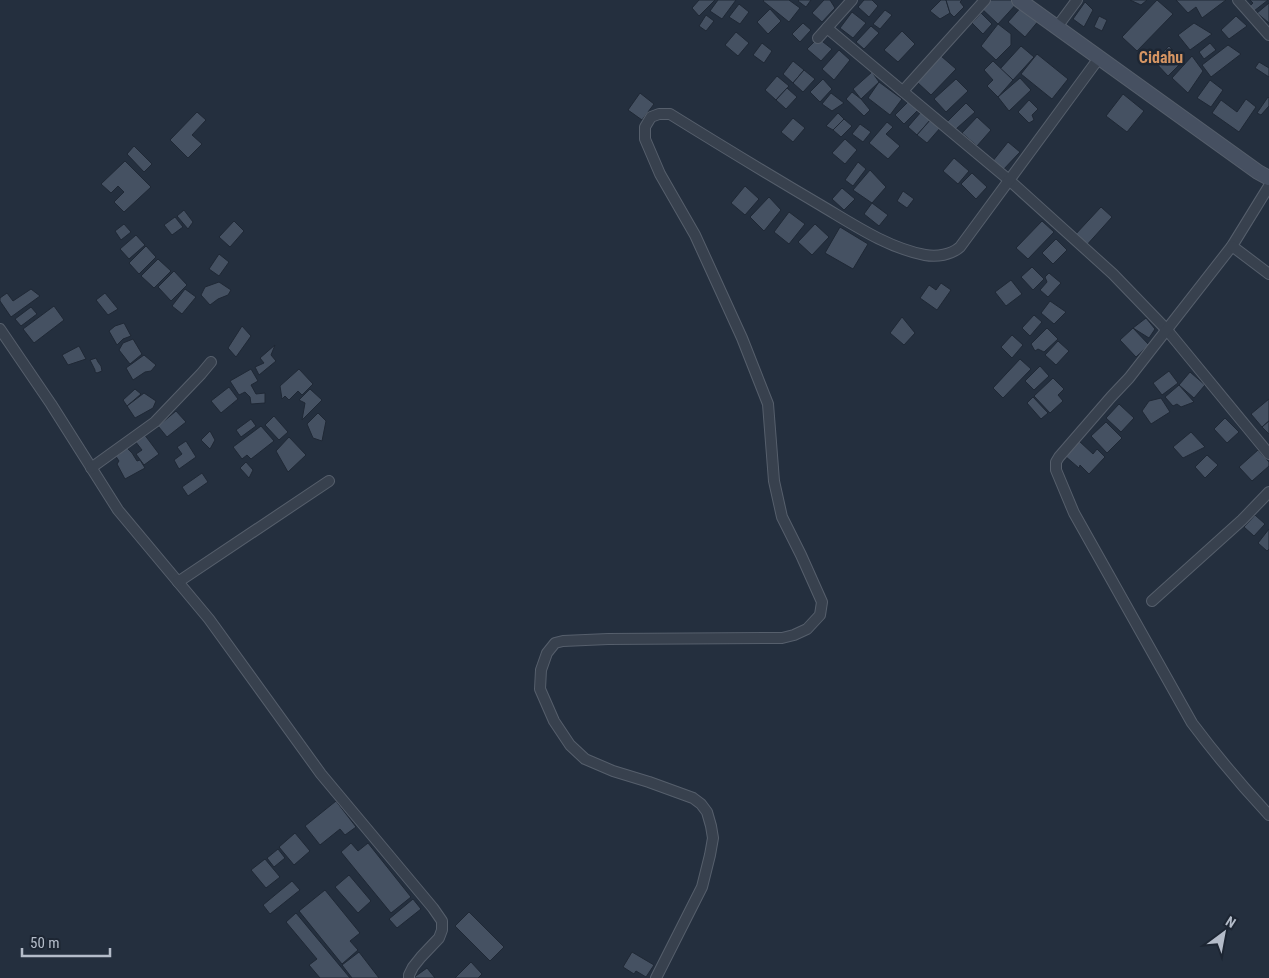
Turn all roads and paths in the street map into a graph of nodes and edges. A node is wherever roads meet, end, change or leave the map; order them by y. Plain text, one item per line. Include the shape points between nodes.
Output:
1 (852, 0) edge
2 (986, 0) edge
3 (1019, 0) edge
4 (1077, 0) edge
5 (1238, 0) edge
6 (827, 28) junction
7 (1057, 28) junction
8 (1269, 35) edge
9 (818, 38) dead end
10 (1099, 58) junction
11 (902, 91) junction
12 (1269, 178) edge
13 (1009, 180) junction
14 (1269, 186) edge
15 (1232, 246) junction
16 (1269, 274) edge
17 (0, 329) edge
18 (1167, 330) junction
19 (211, 362) dead end
20 (1269, 454) edge
21 (91, 468) junction
22 (329, 481) dead end
23 (1269, 492) edge
24 (178, 582) junction
25 (1152, 600) dead end
26 (1269, 815) edge
27 (409, 978) edge
28 (656, 978) edge

1 - 6 street
2 - 11 street
3 - 7 main road
4 - 7 street
5 - 8 street
6 - 9 street
6 - 11 street
7 - 10 main road
10 - 12 main road
10 - 13 street
11 - 13 street
13 - 18 street via 1113,274
13 - 28 street via 956,251 937,256 923,254 874,236 670,114 651,117 645,127 644,139 695,236 768,404 774,481 782,518 822,602 814,623 794,636 563,641 555,643 547,653 540,689 554,721 570,745 585,759 693,798 707,812 713,838 702,887
14 - 15 street
15 - 16 street
15 - 18 street
17 - 21 street
18 - 20 street
18 - 26 street via 1059,457 1056,470 1074,513 1188,715 1211,748
19 - 21 street via 155,422
21 - 24 street via 118,510
22 - 24 street
23 - 25 street via 1236,526
24 - 27 street via 209,619 321,774 442,921 440,938 413,967

